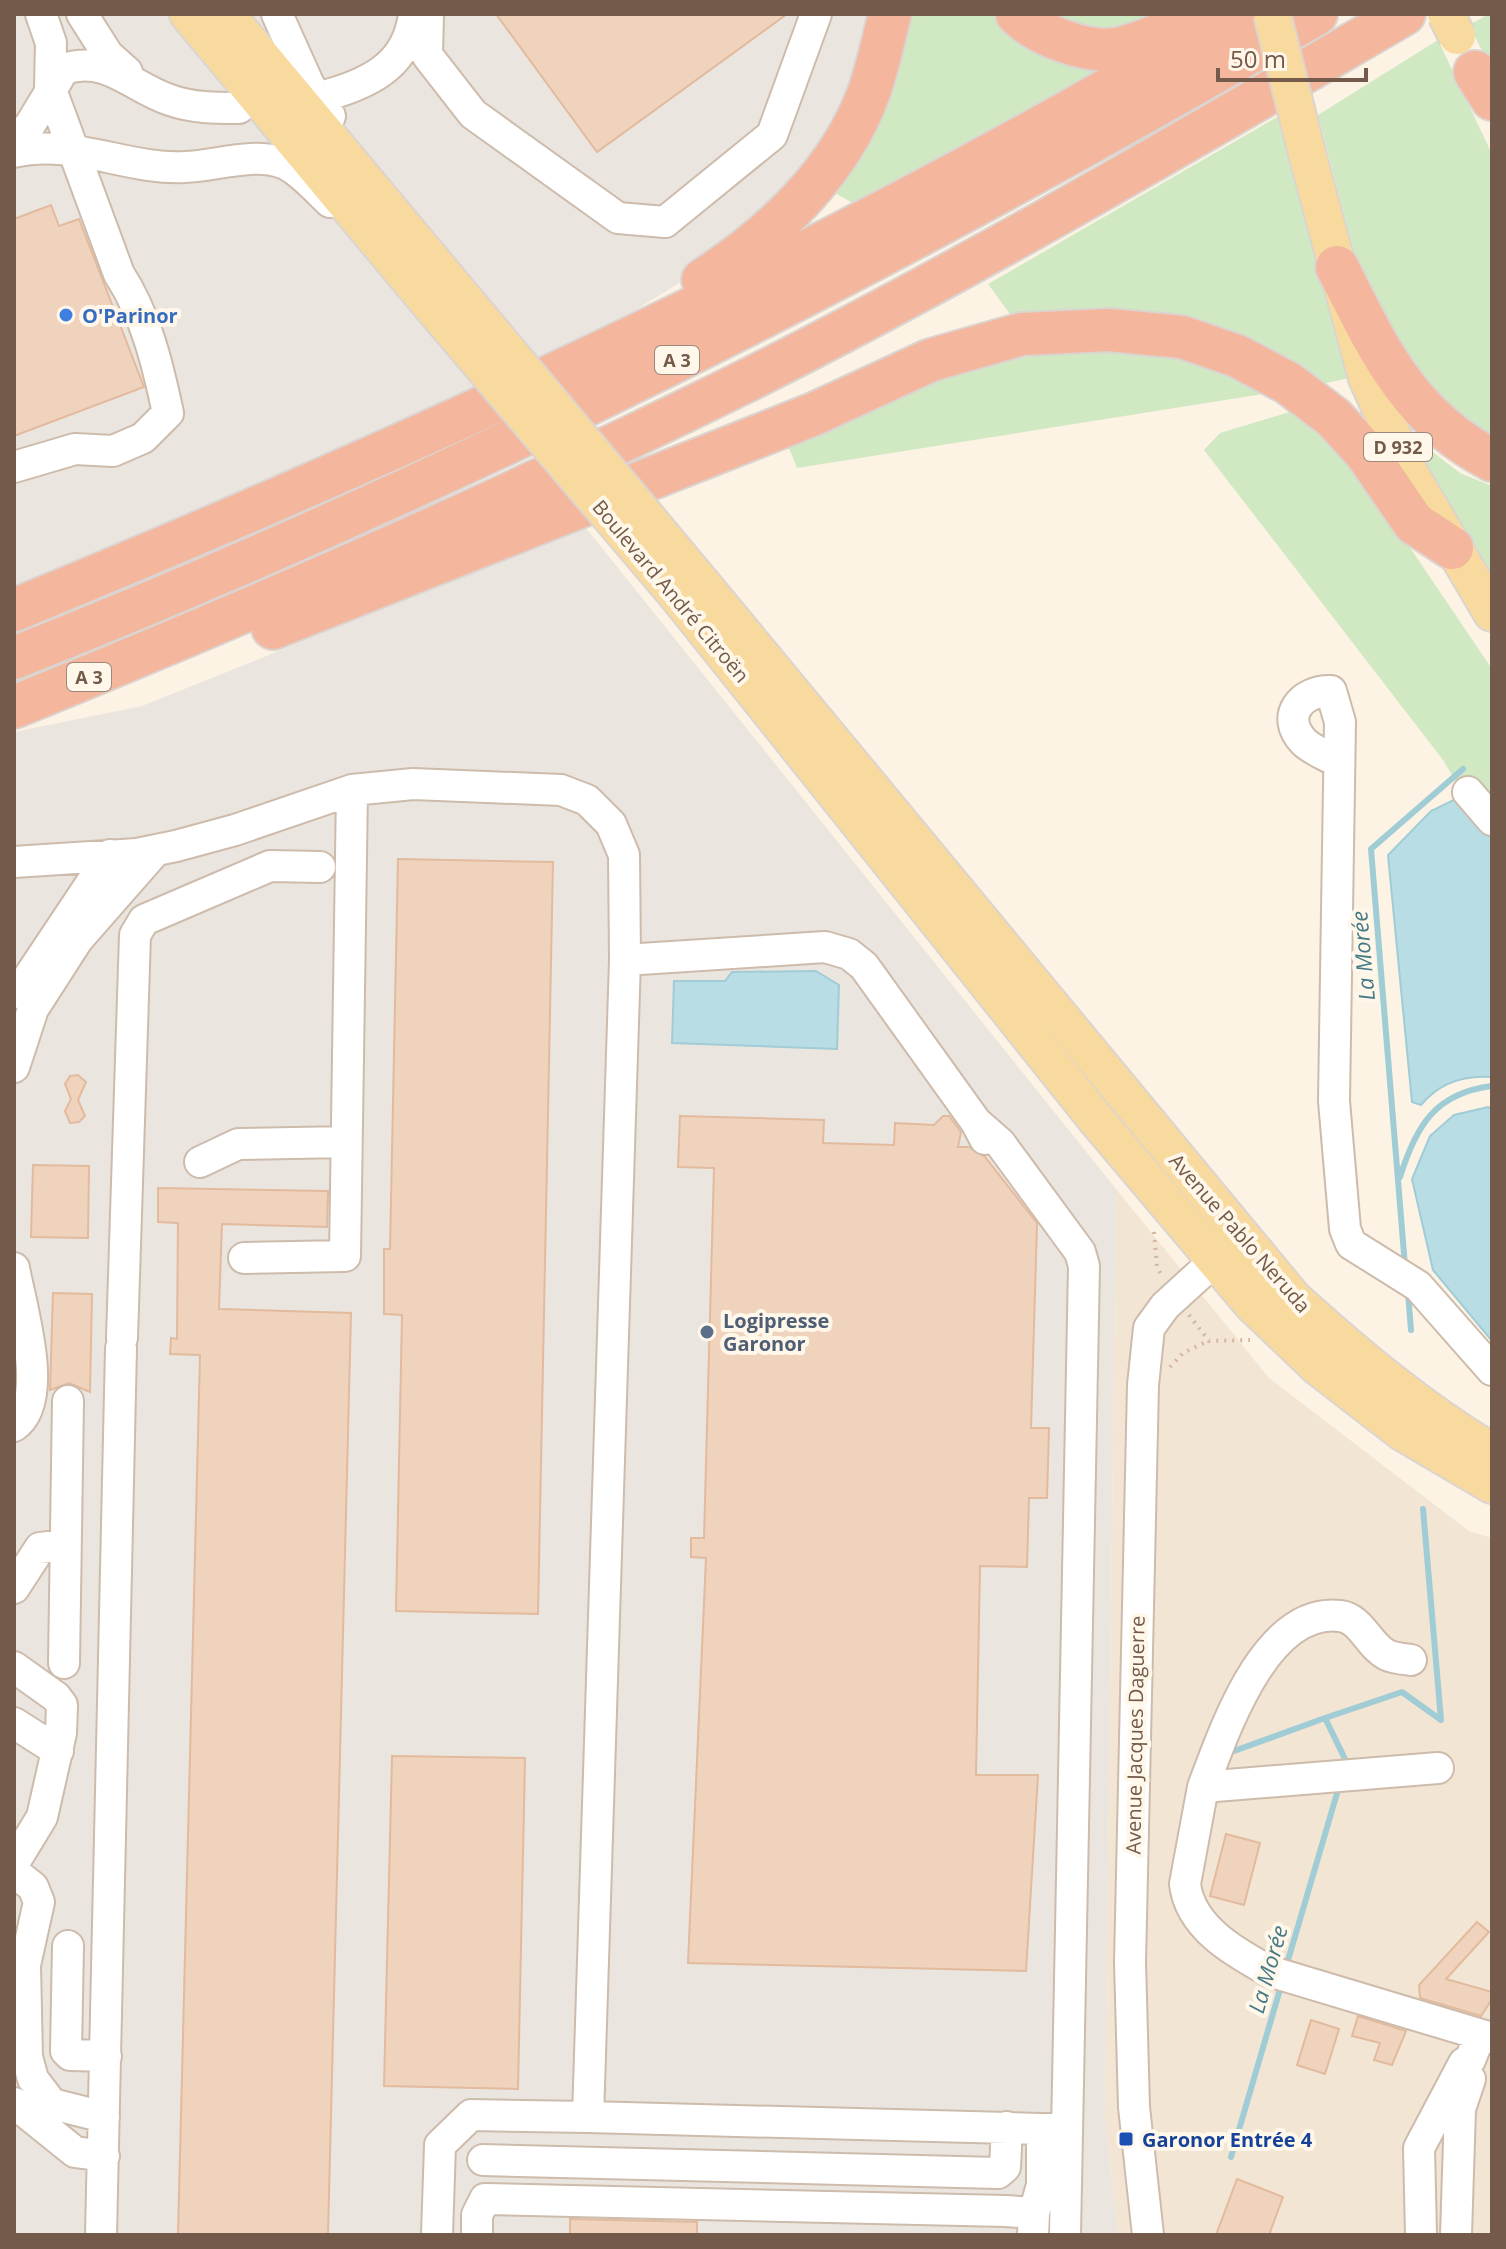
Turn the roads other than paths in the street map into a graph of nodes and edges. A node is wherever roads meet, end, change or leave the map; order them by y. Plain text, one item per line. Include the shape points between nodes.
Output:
1 (41, 14) edge
2 (82, 14) edge
3 (188, 14) edge
4 (226, 14) edge
5 (277, 14) edge
6 (414, 14) edge
7 (428, 14) edge
8 (816, 14) edge
9 (890, 14) edge
10 (1017, 14) edge
11 (1272, 14) edge
12 (1316, 14) edge
13 (1403, 14) edge
14 (1230, 18) edge
15 (1464, 47) edge
16 (50, 87) junction
17 (145, 88) junction
18 (331, 94) dead end
19 (239, 108) dead end
20 (1492, 121) edge
21 (14, 141) edge
22 (72, 148) junction
23 (14, 152) edge
24 (420, 246) junction
25 (1337, 267) junction
26 (430, 290) junction
27 (679, 316) junction
28 (1492, 460) edge
29 (14, 467) edge
30 (1452, 548) junction
31 (689, 590) junction
32 (14, 610) edge
33 (1492, 613) edge
34 (165, 646) junction
35 (14, 658) edge
36 (14, 707) edge
37 (1338, 762) dead end
38 (352, 790) junction
39 (1468, 792) dead end
40 (1492, 820) edge
41 (156, 850) junction
42 (110, 855) junction
43 (14, 862) edge
44 (320, 867) dead end
45 (625, 960) junction
46 (14, 993) edge
47 (14, 1067) edge
48 (1145, 1124) joint
49 (346, 1142) junction
50 (200, 1162) dead end
51 (1145, 1177) joint
52 (1227, 1249) junction
53 (244, 1258) dead end
54 (14, 1268) edge
55 (14, 1355) edge
56 (1492, 1370) edge
57 (14, 1399) edge
58 (68, 1401) dead end
59 (14, 1426) edge
60 (1492, 1452) edge
61 (1492, 1485) edge
62 (64, 1545) junction
63 (14, 1588) edge
64 (1411, 1660) dead end
65 (64, 1663) dead end
66 (14, 1667) edge
67 (14, 1723) edge
68 (58, 1751) junction
69 (1438, 1768) dead end
70 (1203, 1787) junction
71 (14, 1863) edge
72 (14, 1872) edge
73 (68, 1946) dead end
74 (1481, 2044) edge
75 (106, 2056) junction
76 (14, 2103) edge
77 (104, 2117) junction
78 (588, 2117) junction
79 (1007, 2127) junction
80 (1055, 2129) junction
81 (104, 2156) junction
82 (483, 2160) dead end
83 (1034, 2224) edge
84 (101, 2235) edge
85 (437, 2235) edge
86 (477, 2235) edge
87 (1065, 2235) edge
88 (1148, 2235) edge
89 (1421, 2235) edge
90 (1456, 2235) edge

1 - 16 street via 51,43
2 - 17 street via 108,55
3 - 26 main road, Boulevard André Citroën
4 - 24 main road, Boulevard André Citroën
5 - 24 street via 309,85
6 - 18 street via 411,36 394,64 364,84
7 - 8 street via 427,55 473,114 618,218 665,222 772,135
9 - 27 highway via 868,93 825,171 787,215 689,289
10 - 14 highway via 1067,42 1113,49 1190,22
11 - 25 main road, D 932, bridge
12 - 35 highway, A 3 via 1092,144 724,337 478,458
13 - 15 highway via 1442,19
13 - 34 highway, A 3 via 1074,204 745,381 532,484
14 - 27 highway via 975,161
15 - 20 main road
16 - 17 street via 64,69 84,62
16 - 21 street via 30,125
16 - 22 street
17 - 19 street via 199,107
22 - 23 street
22 - 26 street via 144,165 184,167 251,158 284,163
22 - 29 street via 119,274 136,305 168,413 143,438 113,451 75,449
24 - 26 main road, Boulevard André Citroën
25 - 28 highway via 1378,346 1415,399 1455,441
25 - 30 main road, D 932 via 1367,378 1410,474
26 - 31 main road, Boulevard André Citroën, bridge
27 - 32 highway via 178,543
30 - 33 main road, D 932
30 - 34 highway via 1414,523 1366,453 1334,418 1288,383 1237,356 1182,337 1109,330 1022,334 931,360 799,420 208,653
31 - 48 main road, Boulevard André Citroën
31 - 51 main road, Boulevard André Citroën
34 - 36 highway, A 3
37 - 56 street via 1334,1101 1345,1229 1351,1244 1407,1281
38 - 41 street via 235,830
38 - 45 street via 413,784 561,790 587,800 611,824 624,855
38 - 49 street
39 - 40 street
41 - 42 street
41 - 47 street via 78,939 33,1009
42 - 43 street
42 - 46 street
44 - 75 street via 270,866 144,920 135,935
45 - 78 street
45 - 80 street via 738,943 825,947 849,954 864,966 976,1122 1000,1143 1080,1252 1084,1266
48 - 52 main road, Avenue Pablo Neruda
49 - 50 street via 238,1144
49 - 53 street via 345,1256
51 - 52 main road, Avenue Pablo Neruda
52 - 60 main road, Avenue Pablo Neruda via 1293,1298 1373,1370
52 - 61 main road, Avenue Pablo Neruda via 1252,1304 1318,1367 1402,1432
52 - 88 street, Avenue Jacques Daguerre via 1165,1306 1149,1328 1143,1385 1130,1962 1134,2107
54 - 59 street via 33,1397 26,1418
55 - 57 street
58 - 62 street
62 - 63 street via 40,1548
62 - 65 street
64 - 70 street via 1386,1655 1343,1616 1311,1617 1283,1635 1236,1702
66 - 68 street via 62,1705
67 - 68 street
68 - 71 street via 42,1817
69 - 70 street
70 - 74 street via 1185,1884 1187,1898 1209,1930 1239,1955 1288,1977
72 - 77 street via 33,1887 39,1902 25,1965 27,2057 33,2079 52,2104
73 - 75 street via 66,2051
74 - 89 street via 1464,2063 1419,2148
74 - 90 street via 1460,2109
75 - 77 street
76 - 81 street via 75,2152
77 - 81 street
78 - 79 street
78 - 85 street via 471,2115 440,2145
79 - 80 street
79 - 82 street via 1005,2167 998,2173
80 - 83 street
80 - 87 street
81 - 84 street
83 - 86 street via 485,2199 477,2215

